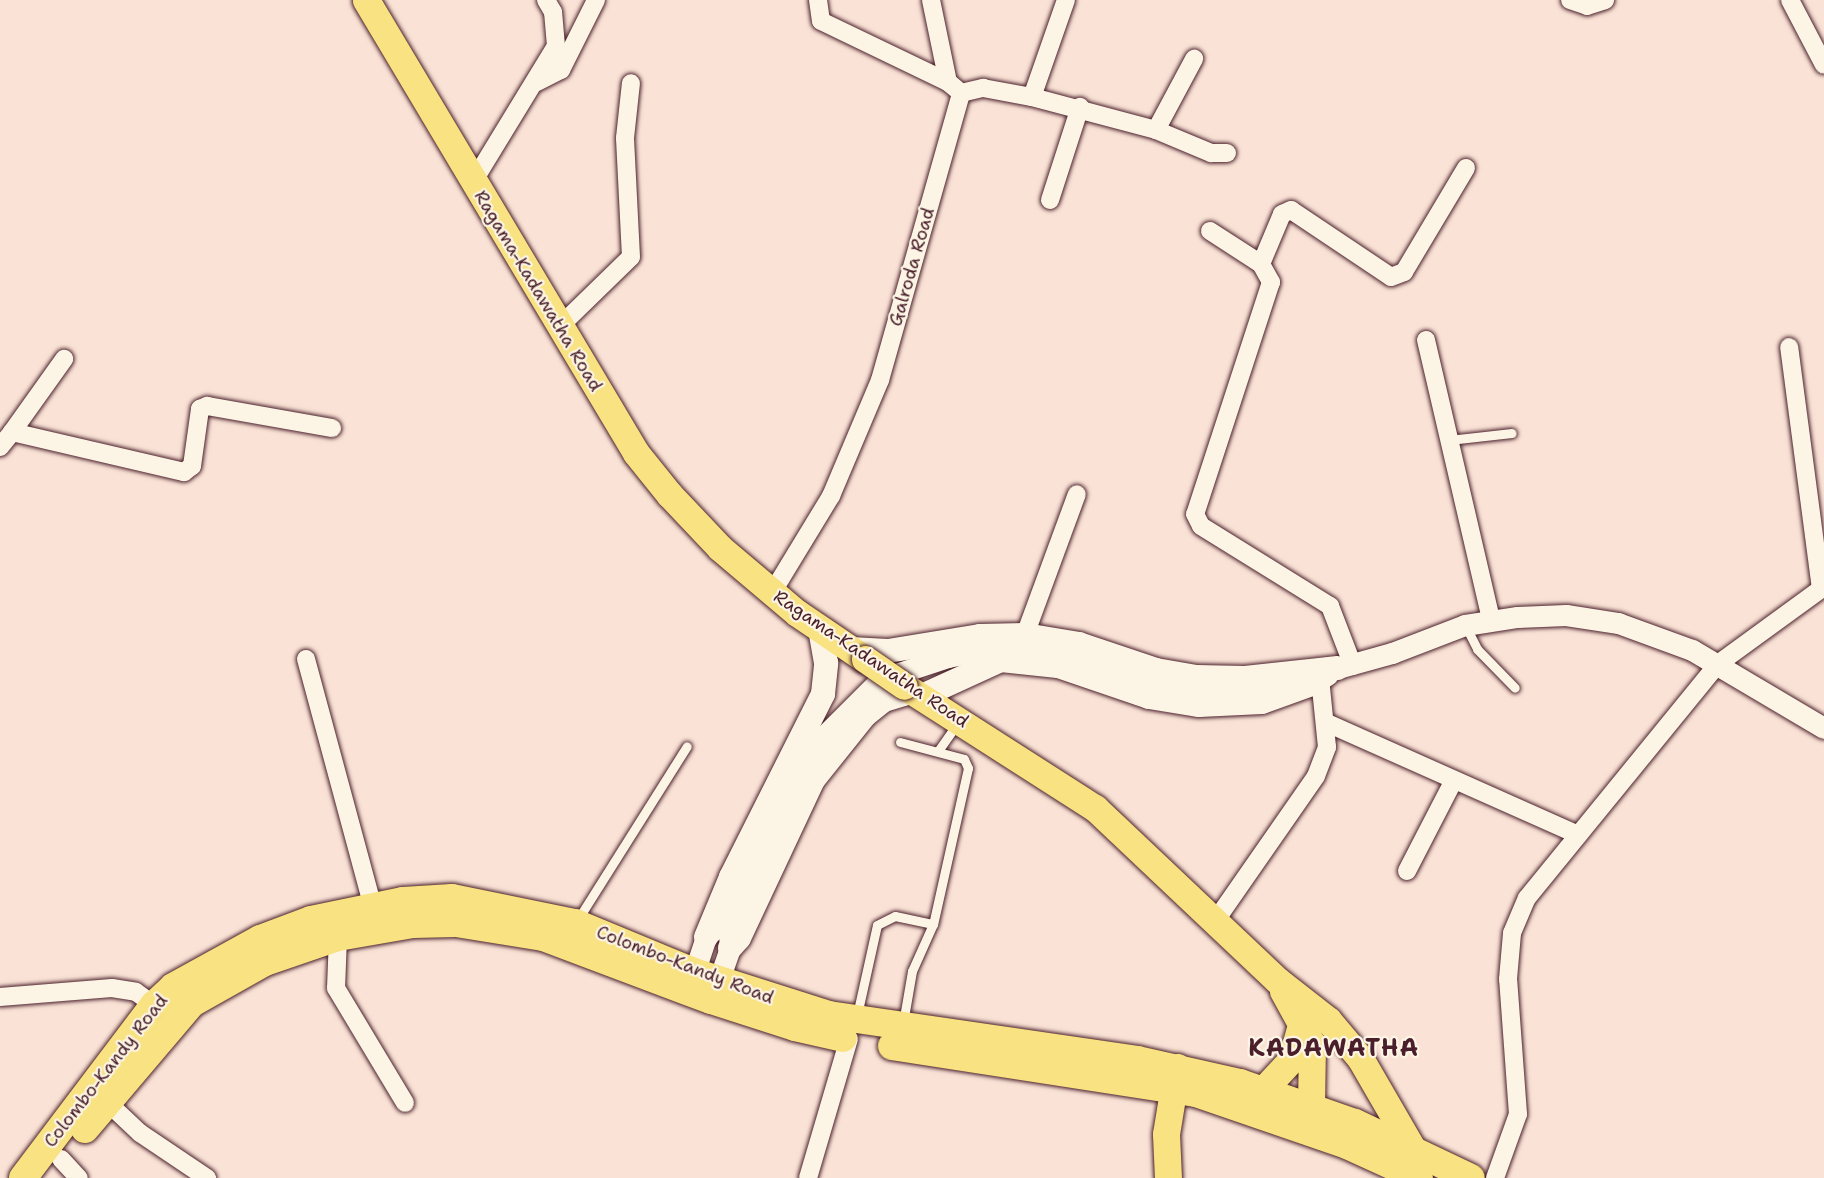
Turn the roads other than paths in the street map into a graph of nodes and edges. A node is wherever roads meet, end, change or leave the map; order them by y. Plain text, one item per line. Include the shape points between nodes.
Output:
1 (366, 0) edge
2 (546, 0) edge
3 (596, 0) edge
4 (818, 0) edge
5 (931, 0) edge
6 (1066, 0) edge
7 (1570, 0) edge
8 (1605, 0) edge
9 (1790, 0) edge
10 (1194, 59) dead end
11 (1823, 62) edge
12 (537, 82) junction
13 (631, 83) dead end
14 (954, 87) junction
15 (1032, 97) junction
16 (1080, 107) junction
17 (1156, 130) junction
18 (1227, 153) dead end
19 (1466, 168) dead end
20 (473, 182) junction
21 (1050, 200) dead end
22 (1210, 231) dead end
23 (1261, 264) junction
24 (559, 327) junction
25 (1426, 340) dead end
26 (1789, 346) dead end
27 (64, 359) dead end
28 (332, 428) dead end
29 (12, 432) junction
30 (1512, 433) dead end
31 (1449, 440) junction
32 (0, 447) edge
33 (1077, 494) dead end
34 (772, 593) junction
35 (1491, 620) junction
36 (1465, 625) junction
37 (820, 630) junction
38 (1025, 635) junction
39 (857, 654) junction
40 (306, 658) dead end
41 (1718, 664) junction
42 (1336, 670) junction
43 (1515, 688) dead end
44 (913, 691) junction
45 (844, 714) junction
46 (960, 720) junction
47 (1327, 723) junction
48 (1824, 728) edge
49 (900, 742) dead end
50 (687, 746) dead end
51 (938, 751) junction
52 (1455, 780) junction
53 (1578, 835) junction
54 (1407, 871) dead end
55 (373, 908) junction
56 (1216, 920) junction
57 (575, 923) junction
58 (933, 924) junction
59 (706, 936) junction
60 (338, 937) junction
61 (730, 948) junction
62 (1277, 980) junction
63 (703, 986) junction
64 (0, 997) edge
65 (154, 1005) junction
66 (1302, 1022) junction
67 (902, 1028) junction
68 (852, 1030) junction
69 (1175, 1078) junction
70 (1374, 1082) junction
71 (1263, 1090) junction
72 (106, 1101) junction
73 (405, 1103) dead end
74 (1308, 1118) junction
75 (1351, 1134) junction
76 (1416, 1164) edge
77 (62, 1172) edge
78 (23, 1178) edge
79 (207, 1178) edge
80 (808, 1178) edge
81 (1168, 1178) edge
82 (1472, 1178) edge
83 (1495, 1178) edge

1 - 20 main road, Ragama-Kadawatha Road
2 - 12 street via 553,12 556,46
3 - 12 street via 561,70
4 - 14 street via 821,21
5 - 14 street
6 - 15 street
7 - 8 street via 1587,6
9 - 11 street
10 - 17 street
12 - 20 street
13 - 24 street via 625,138 631,256
14 - 15 street
14 - 34 street, Galroda Road via 880,380 831,496
15 - 16 street
16 - 17 street
16 - 21 street
17 - 18 street via 1211,153
19 - 23 street via 1404,272 1391,276 1291,210 1282,214
20 - 24 main road, Ragama-Kadawatha Road
22 - 23 street
23 - 42 street via 1271,282 1196,514 1201,526 1330,606
24 - 34 main road, Ragama-Kadawatha Road via 636,453 696,525
25 - 31 street
26 - 41 street via 1821,590
27 - 29 street
28 - 29 street via 207,406 200,410 192,466 184,471
29 - 32 street
30 - 31 lane
31 - 35 street
33 - 38 street
34 - 37 main road, Ragama-Kadawatha Road
35 - 36 street
35 - 41 street via 1566,615 1618,623 1668,640
36 - 42 street
36 - 43 lane via 1477,650
37 - 39 main road, Ragama-Kadawatha Road
37 - 59 main road via 826,663 823,694 731,877
38 - 39 main road via 980,636
38 - 42 main road via 1080,644 1156,670 1196,677 1245,678
39 - 44 main road, Ragama-Kadawatha Road, bridge
40 - 55 street
41 - 48 street
41 - 53 street
42 - 44 main road via 1262,702 1199,705 1149,697 1058,666 1001,660
42 - 45 street via 1260,687 1201,691 1157,684 1066,656 1001,646 948,657 881,680
42 - 47 street
44 - 46 main road, Ragama-Kadawatha Road
44 - 61 main road via 884,700 864,716 813,780 739,938
45 - 59 street via 812,748 724,919
45 - 61 street via 806,774 764,855 729,934
46 - 51 lane
46 - 56 main road, Ragama-Kadawatha Road via 1095,808
47 - 52 street
47 - 56 street via 1327,747 1316,776
49 - 51 lane
50 - 57 lane
51 - 58 lane via 964,759 968,768
52 - 53 street
52 - 54 street
53 - 83 street via 1527,898 1512,933 1508,979 1518,1114
55 - 57 highway, Colombo-Kandy Road via 452,898
55 - 65 highway, Colombo-Kandy Road via 311,920 260,939 173,987
56 - 62 main road, Ragama-Kadawatha Road
57 - 63 highway, Colombo-Kandy Road
58 - 67 lane via 912,971
58 - 68 lane via 895,916 878,925
59 - 63 street
60 - 63 highway, Colombo-Kandy Road via 413,924 456,923 577,948
60 - 72 highway, Colombo-Kandy Road via 265,962 192,1003
60 - 73 street via 336,988
61 - 63 street
62 - 66 main road
62 - 70 main road via 1294,990 1342,1035
63 - 68 highway, Colombo-Kandy Road via 795,1028
64 - 65 street via 112,988 136,992
65 - 78 highway, Colombo-Kandy Road
66 - 71 main road via 1291,1060
66 - 74 main road via 1312,1044
67 - 68 highway, Colombo-Kandy Road
67 - 69 highway, Colombo-Kandy Road
68 - 69 highway, Colombo-Kandy Road
68 - 80 street
69 - 71 highway, Colombo-Kandy Road
69 - 74 highway, Colombo-Kandy Road
69 - 81 main road via 1166,1134
70 - 75 main road
70 - 76 main road
71 - 74 highway, Colombo-Kandy Road
72 - 77 highway, Colombo-Kandy Road
72 - 79 street via 140,1133
74 - 75 highway, Colombo-Kandy Road
75 - 76 highway, Colombo-Kandy Road
76 - 82 highway, Colombo-Kandy Road

